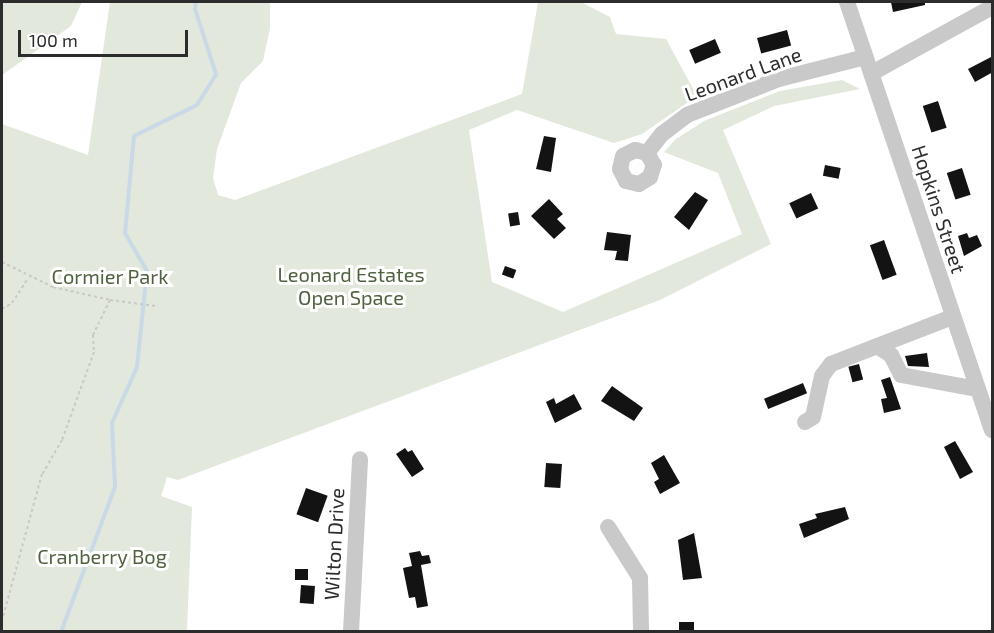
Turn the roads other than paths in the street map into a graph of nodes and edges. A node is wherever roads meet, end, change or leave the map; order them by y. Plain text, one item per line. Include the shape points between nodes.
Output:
1 (847, 2) edge
2 (993, 7) edge
3 (865, 57) junction
4 (872, 73) junction
5 (647, 153) dead end
6 (952, 316) junction
7 (878, 346) junction
8 (977, 389) junction
9 (805, 422) dead end
10 (993, 430) edge
11 (360, 459) dead end
12 (608, 527) dead end
13 (351, 632) edge
14 (640, 632) edge

1 - 3 street, Hopkins Street
2 - 4 street
3 - 4 street, Hopkins Street
3 - 5 street, Leonard Lane via 779,79 698,111 670,127
4 - 6 street, Hopkins Street
6 - 7 street
6 - 8 street, Hopkins Street
7 - 8 street via 891,355 901,375
7 - 9 street via 831,364 822,376 813,417
8 - 10 street, Hopkins Street
11 - 13 street, Wilton Drive
12 - 14 street via 640,578

